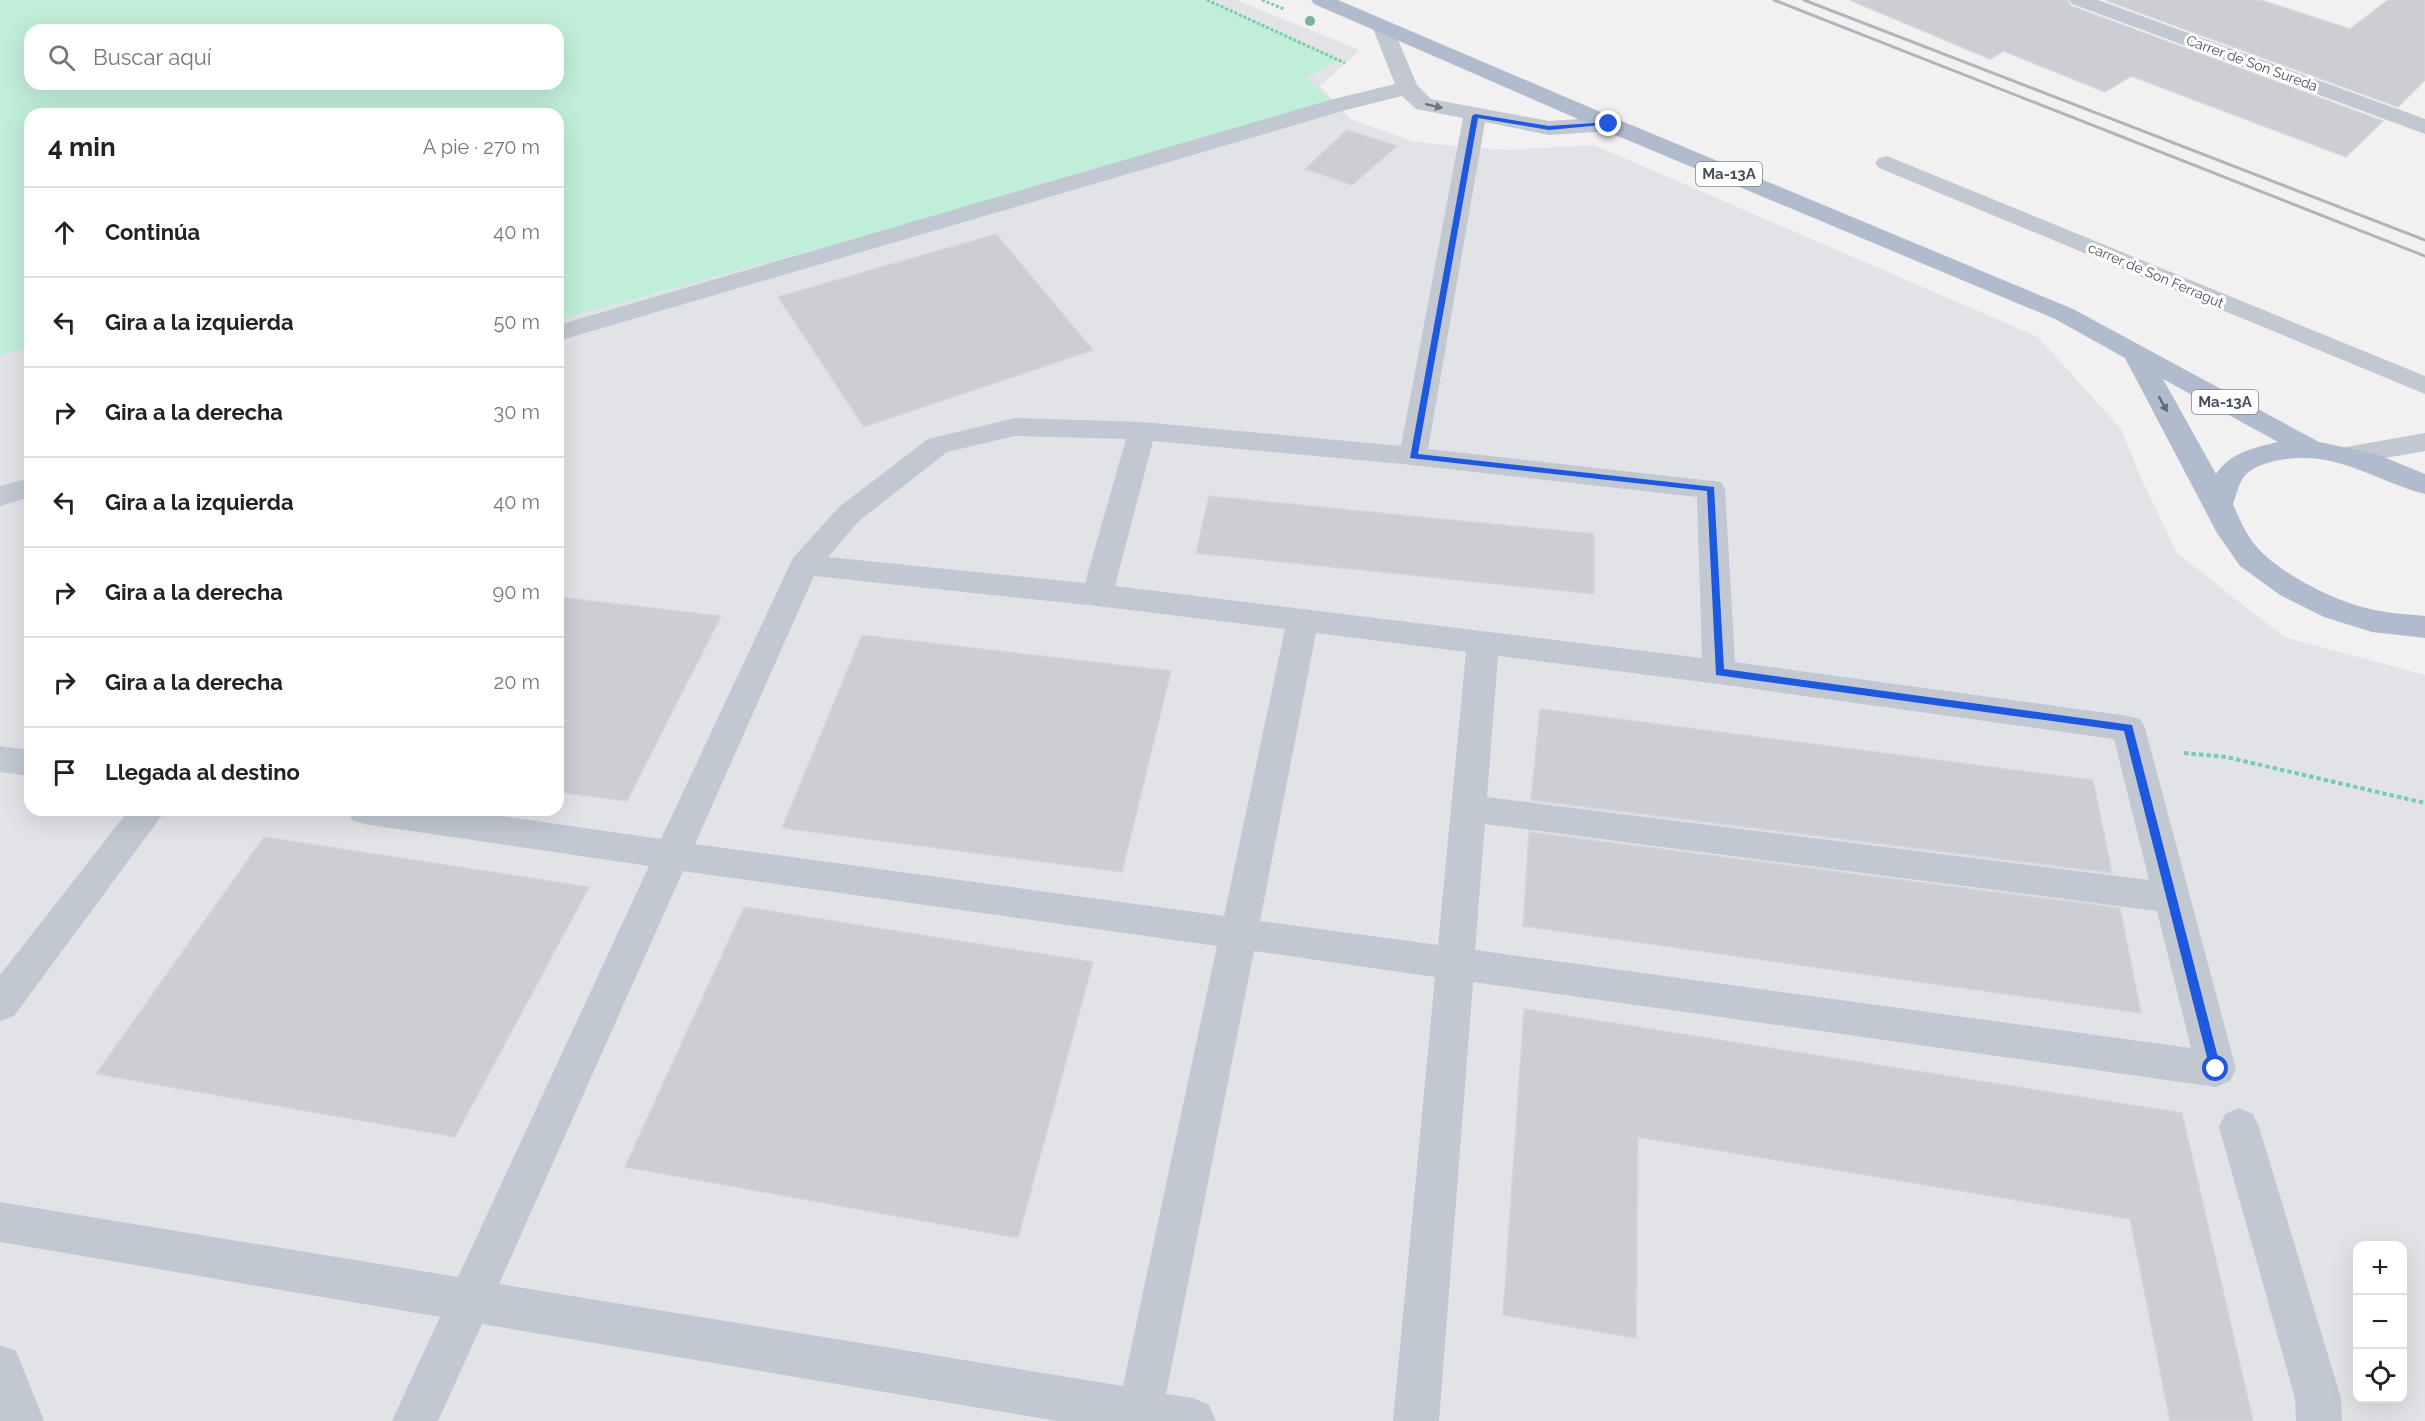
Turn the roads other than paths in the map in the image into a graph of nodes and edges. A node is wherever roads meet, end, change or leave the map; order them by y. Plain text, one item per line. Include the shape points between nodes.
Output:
1 (1321, 0) edge
2 (2079, 0) edge
3 (1382, 26) junction
4 (1407, 88) junction
5 (1475, 116) junction
6 (1609, 124) junction
7 (2425, 127) edge
8 (1887, 163) dead end
9 (564, 331) edge
10 (2135, 352) junction
11 (2425, 386) edge
12 (1142, 431) junction
13 (2425, 442) edge
14 (2315, 451) junction
15 (1413, 456) junction
16 (2346, 456) junction
17 (2425, 485) edge
18 (24, 489) edge
19 (0, 496) edge
20 (2218, 504) junction
21 (804, 564) junction
22 (1097, 595) junction
23 (1304, 621) junction
24 (2425, 627) edge
25 (1483, 643) junction
26 (1719, 672) junction
27 (0, 759) edge
28 (24, 762) edge
29 (1469, 808) junction
30 (144, 816) edge
31 (405, 816) edge
32 (672, 855) junction
33 (2172, 898) junction
34 (1239, 933) junction
35 (1455, 963) junction
36 (0, 1004) edge
37 (2239, 1127) dead end
38 (0, 1222) edge
39 (470, 1301) junction
40 (0, 1367) edge
41 (1139, 1416) edge
42 (21, 1421) edge
43 (415, 1421) edge
44 (1193, 1421) edge
45 (1416, 1421) edge
46 (2319, 1421) edge

1 - 3 main road, Ma-13A
2 - 7 street, Carrer de Son Sureda
3 - 4 street
3 - 6 main road, Ma-13A
4 -> 5 street via 1424,104
4 - 9 street
5 - 6 street via 1549,128
5 - 15 street
6 - 10 main road, Ma-13A via 2064,314
8 - 11 street, carrer de Son Ferragut
10 - 14 main road, Ma-13A
10 -> 20 main road, Ma-13A
12 - 15 street
12 - 21 street via 1015,427 938,445 849,514
12 - 22 street
13 - 16 street
14 - 16 main road
14 - 20 main road via 2276,451 2246,460 2230,474
15 - 26 street via 1711,489
16 - 17 main road
18 - 19 street
20 - 24 main road via 2250,558 2287,584 2330,607 2365,619
21 - 22 street
21 - 32 street
22 - 23 street
23 - 25 street
23 - 34 street
25 - 26 street
25 - 29 street
26 - 33 street via 2128,728
27 - 28 street
29 - 33 street
29 - 35 street
30 - 36 street
31 - 32 street
32 - 34 street
32 - 39 street
33 - 35 street via 2216,1069
34 - 35 street
34 - 41 street
35 - 45 street
37 - 46 street via 2318,1398
38 - 39 street
39 - 41 street
39 - 43 street
40 - 42 street
41 - 44 street

